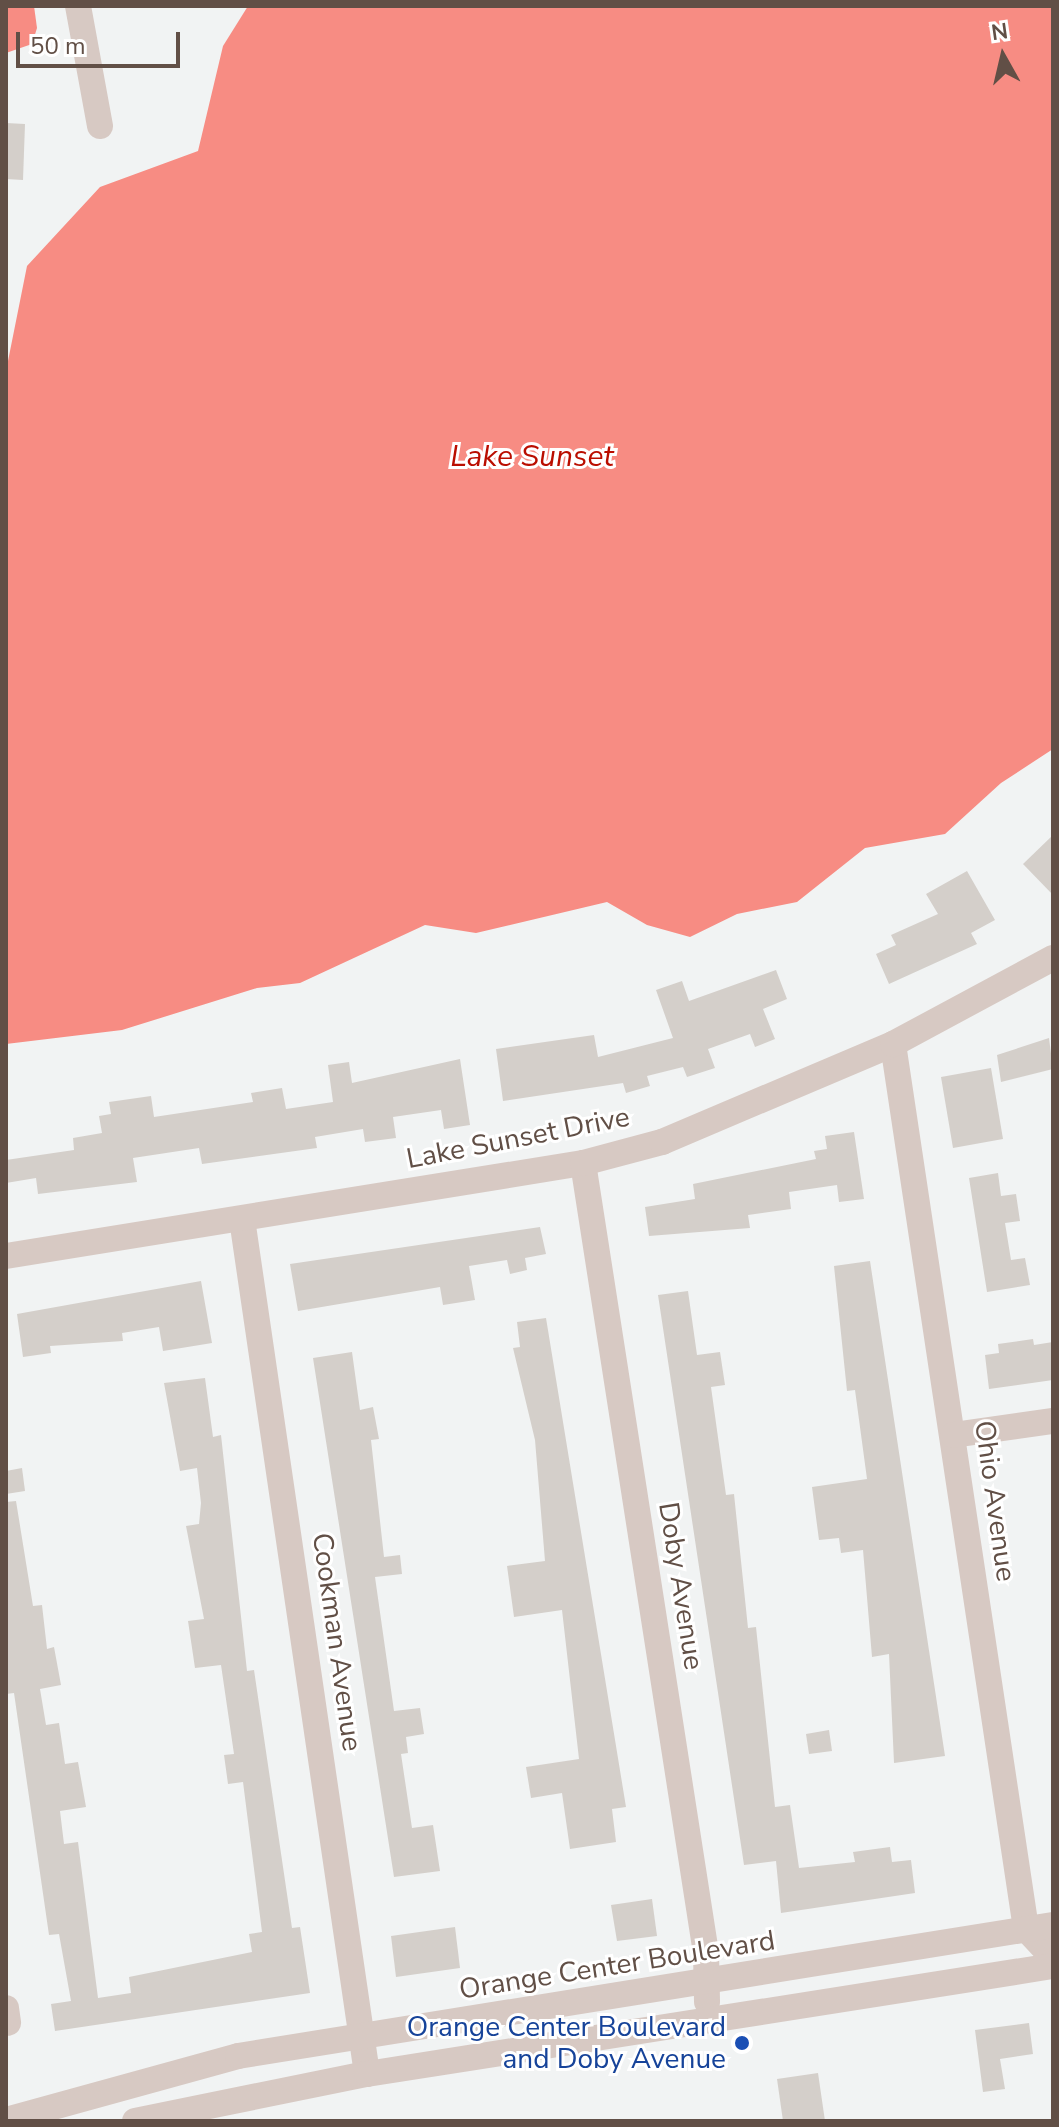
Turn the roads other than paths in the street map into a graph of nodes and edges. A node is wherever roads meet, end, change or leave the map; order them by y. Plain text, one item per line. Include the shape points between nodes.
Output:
1 (78, 6) edge
2 (100, 126) dead end
3 (1053, 958) edge
4 (893, 1044) junction
5 (583, 1163) junction
6 (242, 1219) junction
7 (6, 1256) edge
8 (1053, 1421) edge
9 (953, 1435) junction
10 (1053, 1925) edge
11 (1026, 1929) junction
12 (1053, 1958) edge
13 (1053, 1966) edge
14 (706, 1984) junction
15 (708, 2021) junction
16 (363, 2035) junction
17 (367, 2074) junction
18 (6, 2120) edge
19 (135, 2121) edge

1 - 2 street
3 - 4 street, Lake Sunset Drive
4 - 5 street, Lake Sunset Drive via 734,1116
4 - 9 street, Ohio Avenue
5 - 6 street, Lake Sunset Drive
5 - 14 street, Doby Avenue
6 - 7 street, Lake Sunset Drive
6 - 16 street, Cookman Avenue
8 - 9 street
9 - 11 street, Ohio Avenue
10 - 11 street, Orange Center Boulevard
11 - 12 street
11 - 14 street, Orange Center Boulevard
13 - 15 street
14 - 15 street, Doby Avenue
14 - 16 street, Orange Center Boulevard
15 - 17 street
16 - 17 street, Cookman Avenue
16 - 18 street, Orange Center Boulevard via 181,2067
17 - 19 street

